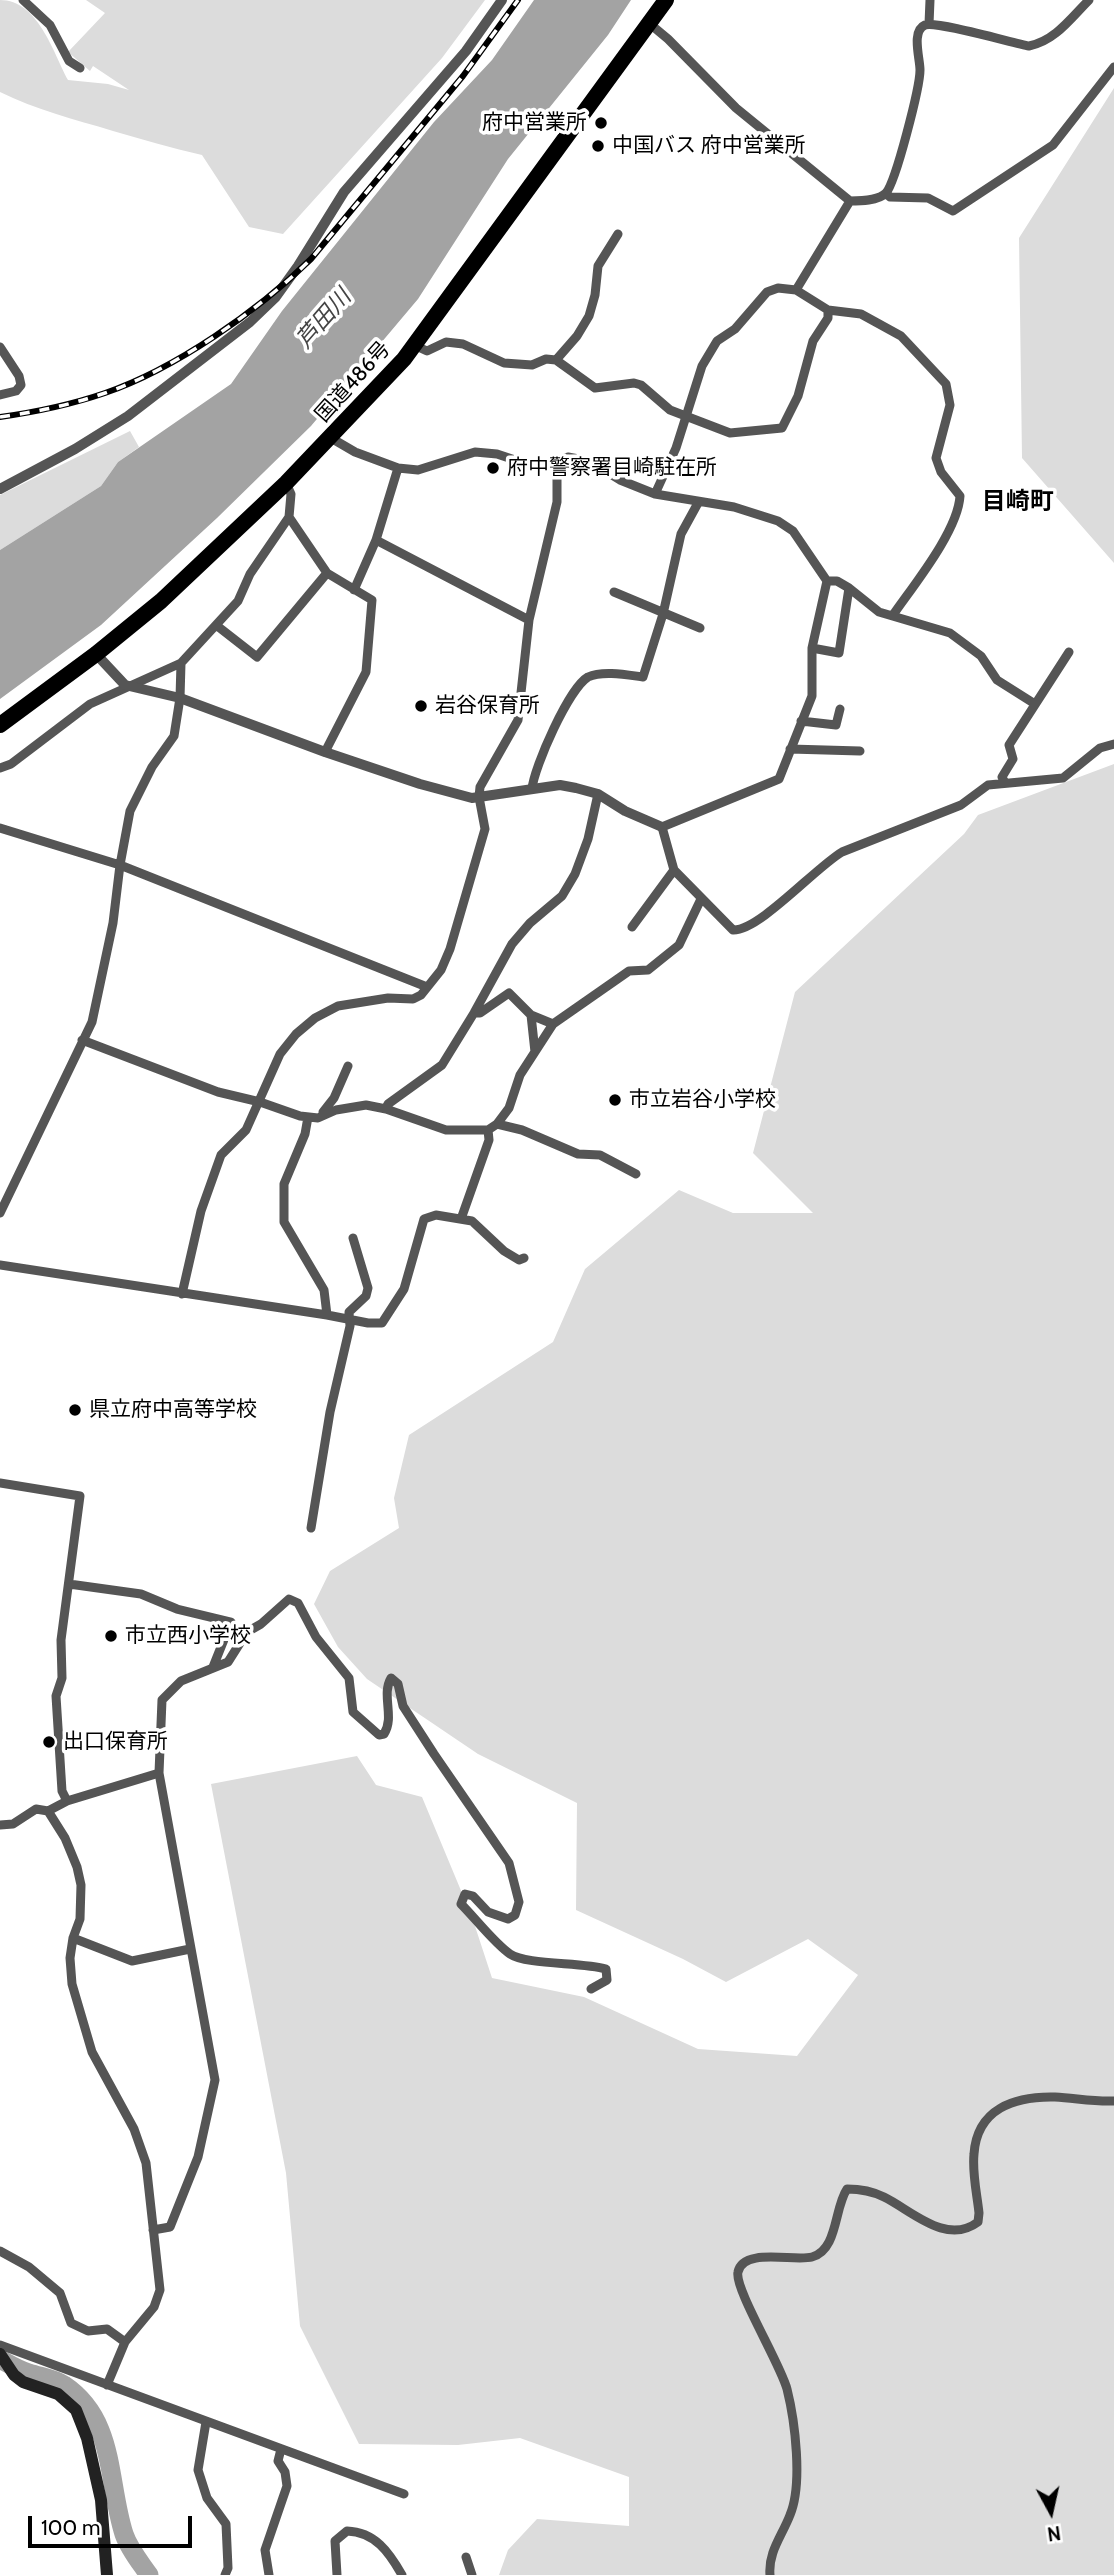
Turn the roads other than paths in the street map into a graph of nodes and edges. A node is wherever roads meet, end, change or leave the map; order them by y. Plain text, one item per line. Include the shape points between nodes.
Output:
1 (23, 0) edge
2 (502, 0) edge
3 (666, 0) edge
4 (930, 0) edge
5 (1089, 0) edge
6 (650, 24) junction
7 (929, 24) junction
8 (1114, 67) edge
9 (80, 68) dead end
10 (886, 193) junction
11 (850, 201) junction
12 (618, 234) dead end
13 (796, 290) junction
14 (828, 310) junction
15 (414, 345) junction
16 (0, 347) edge
17 (556, 360) junction
18 (0, 395) edge
19 (686, 415) junction
20 (331, 438) junction
21 (557, 462) junction
22 (398, 468) junction
23 (286, 483) junction
24 (0, 489) edge
25 (654, 494) junction
26 (698, 503) junction
27 (289, 517) junction
28 (376, 540) junction
29 (327, 573) junction
30 (827, 581) junction
31 (849, 587) junction
32 (354, 590) junction
33 (614, 592) dead end
34 (663, 614) junction
35 (893, 615) junction
36 (529, 621) junction
37 (216, 625) junction
38 (700, 628) dead end
39 (812, 648) junction
40 (1069, 652) dead end
41 (96, 654) junction
42 (181, 663) junction
43 (132, 686) junction
44 (180, 698) junction
45 (1035, 704) junction
46 (841, 709) dead end
47 (801, 721) junction
48 (0, 725) edge
49 (1114, 744) edge
50 (790, 750) junction
51 (860, 751) dead end
52 (325, 752) junction
53 (0, 768) edge
54 (1005, 783) junction
55 (532, 789) junction
56 (598, 794) junction
57 (479, 797) junction
58 (662, 827) junction
59 (0, 828) edge
60 (120, 865) junction
61 (674, 870) junction
62 (701, 899) junction
63 (632, 927) dead end
64 (428, 987) junction
65 (474, 1013) junction
66 (531, 1016) junction
67 (553, 1024) junction
68 (82, 1040) junction
69 (535, 1052) junction
70 (348, 1066) dead end
71 (260, 1102) junction
72 (386, 1109) junction
73 (323, 1115) junction
74 (308, 1116) junction
75 (497, 1124) junction
76 (488, 1130) junction
77 (636, 1174) dead end
78 (1, 1210) edge
79 (461, 1219) junction
80 (353, 1238) dead end
81 (524, 1258) dead end
82 (0, 1265) edge
83 (182, 1294) junction
84 (327, 1315) junction
85 (348, 1319) junction
86 (0, 1483) edge
87 (312, 1528) dead end
88 (69, 1584) junction
89 (231, 1622) junction
90 (247, 1632) junction
91 (214, 1667) junction
92 (159, 1773) junction
93 (67, 1801) junction
94 (48, 1811) junction
95 (0, 1825) edge
96 (73, 1938) junction
97 (190, 1949) junction
98 (591, 1989) dead end
99 (1114, 2101) edge
100 (153, 2230) junction
101 (0, 2250) edge
102 (125, 2343) junction
103 (0, 2352) edge
104 (107, 2385) junction
105 (206, 2422) junction
106 (281, 2449) junction
107 (404, 2494) dead end
108 (466, 2557) dead end
109 (107, 2575) edge
110 (225, 2575) edge
111 (269, 2575) edge
112 (337, 2575) edge
113 (401, 2575) edge
114 (472, 2575) edge
115 (770, 2575) edge

1 - 9 street via 50,25 69,61
2 - 24 street via 466,51 344,192 275,298 128,416
3 - 6 highway, 国道486号
4 - 7 street
5 - 7 street via 1054,36 1030,46
6 - 11 street via 737,108
6 - 15 highway, 国道486号
7 - 10 street via 917,34 920,72
8 - 10 street via 1053,145 953,211 928,198
10 - 11 street
11 - 13 street
12 - 17 street via 598,266 589,316
13 - 14 street
13 - 19 street via 767,292 735,329 717,341 702,366
14 - 19 street via 782,428 730,433
14 - 35 street via 860,314 901,336 946,384 950,405 936,458 960,496 960,509
15 - 17 street via 427,351 446,342 463,344 504,363 532,365
15 - 20 highway, 国道486号
16 - 18 street via 21,385
17 - 19 street via 595,388 641,385 670,410
19 - 25 street
20 - 22 street
20 - 23 highway, 国道486号
21 - 22 street via 536,467 475,452 426,469
21 - 25 street via 568,457 589,461
21 - 36 street via 557,502
22 - 28 street
23 - 27 street via 291,494
23 - 41 highway, 国道486号
25 - 26 street
26 - 30 street via 734,508 786,526
26 - 34 street via 681,534
27 - 29 street
27 - 37 street via 250,574 238,601
28 - 32 street
28 - 36 street
29 - 32 street
29 - 37 street via 257,657
30 - 31 street
30 - 39 street
31 - 35 street via 879,612
31 - 39 street via 839,653
32 - 52 street via 372,600 366,672
33 - 34 street
34 - 38 street
34 - 55 street via 643,677 622,674 585,679 559,716
35 - 45 street via 950,633 982,656 997,680
36 - 57 street via 518,720 480,787
37 - 42 street
39 - 47 street via 811,696
40 - 45 street
41 - 43 street via 125,685
41 - 48 highway, 国道486号
42 - 43 street
42 - 44 street
43 - 44 street
43 - 53 street via 90,704
44 - 52 street
44 - 60 street via 173,736 130,811
45 - 54 street via 1009,745 1013,759 1002,777
46 - 47 street via 836,725
47 - 50 street
49 - 54 street via 1100,748 1063,778
50 - 51 street
50 - 58 street via 779,779
52 - 57 street via 420,784
54 - 62 street via 988,785 961,805 842,852 740,930 727,927
55 - 56 street via 560,785
55 - 57 street
56 - 58 street
56 - 65 street via 575,874 562,896 512,944
57 - 64 street via 485,830 481,845 450,949
58 - 61 street
59 - 60 street
60 - 64 street
60 - 68 street via 101,983 92,1023
61 - 62 street
61 - 63 street
62 - 67 street via 679,945 648,970 629,971
64 - 71 street via 413,999 368,1000 338,1006 315,1018 280,1054
65 - 66 street via 509,993
65 - 72 street via 442,1065
66 - 67 street
66 - 69 street
67 - 69 street
68 - 71 street via 218,1092
68 - 78 street
69 - 75 street
70 - 73 street
71 - 74 street
71 - 83 street via 246,1130 221,1155 201,1211
72 - 73 street via 366,1105
72 - 76 street via 446,1130
73 - 74 street
74 - 84 street via 284,1184 284,1222 324,1290
75 - 76 street
75 - 77 street via 578,1154 600,1155
76 - 79 street via 489,1140
79 - 81 street via 472,1220 505,1251
79 - 85 street via 436,1214 424,1219 404,1289 382,1323
80 - 85 street via 368,1288
82 - 83 street
83 - 84 street
84 - 85 street
85 - 87 street
86 - 88 street via 80,1496
88 - 89 street via 141,1594 177,1609
88 - 93 street via 61,1640 62,1678 56,1696 62,1791
89 - 90 street
89 - 91 street
90 - 91 street via 228,1662
90 - 98 street via 289,1599 298,1603 316,1637 349,1678 353,1712 379,1735 389,1727 387,1685 391,1678 398,1685 403,1706 509,1863 519,1902 508,1919 488,1912 472,1896 466,1895 461,1903 511,1955 606,1969 607,1980
91 - 92 street via 181,1681 162,1700
92 - 93 street
92 - 97 street
93 - 94 street
94 - 95 street via 36,1810 13,1824
94 - 96 street via 77,1867 80,1919
96 - 97 street via 132,1961
96 - 100 street via 72,1984 81,2021 138,2140
97 - 100 street via 215,2080 198,2157 170,2227
99 - 115 street via 1021,2099 985,2120 973,2156 979,2213 978,2222 971,2227 935,2227 883,2196 847,2189 821,2253 811,2258 767,2256 742,2264 738,2271 741,2289 787,2389 797,2460 791,2514 775,2544
100 - 102 street via 160,2290 154,2307
101 - 102 street via 60,2293 71,2323 88,2331 107,2329
102 - 104 street
103 - 104 street
103 - 109 main road via 23,2382 58,2394 76,2410 101,2500
104 - 105 street
105 - 106 street
105 - 110 street via 198,2470 207,2498 226,2524
106 - 107 street
106 - 111 street via 278,2461 287,2486 265,2550
108 - 114 street
112 - 113 street via 335,2541 347,2531 367,2534 390,2553

